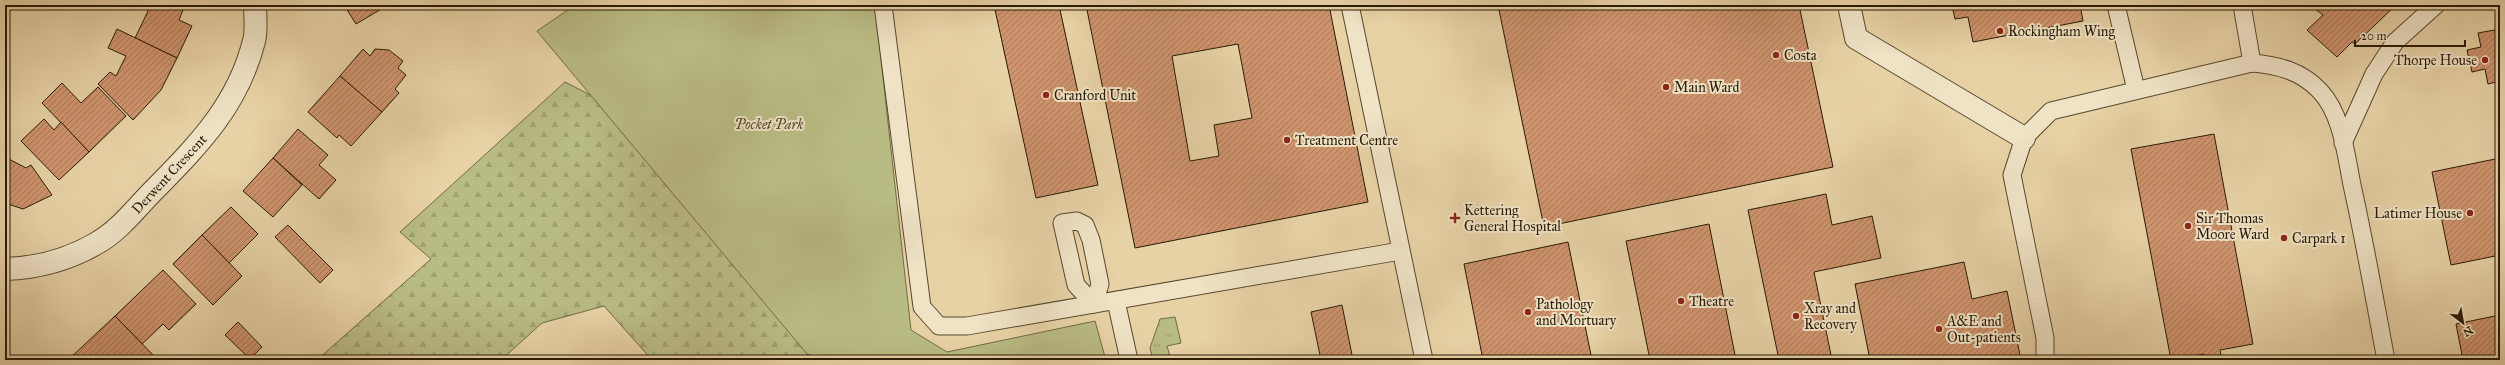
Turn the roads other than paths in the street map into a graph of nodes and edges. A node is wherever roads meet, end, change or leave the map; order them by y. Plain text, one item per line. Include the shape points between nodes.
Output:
1 (255, 5) edge
2 (884, 5) edge
3 (1350, 5) edge
4 (1849, 5) edge
5 (2116, 5) edge
6 (2242, 5) edge
7 (2436, 5) edge
8 (2252, 63) junction
9 (2136, 90) junction
10 (2024, 138) junction
11 (2343, 144) junction
12 (1400, 251) junction
13 (5, 269) edge
14 (1116, 301) junction
15 (1129, 360) edge
16 (1424, 360) edge
17 (2045, 360) edge
18 (2386, 360) edge

1 - 13 street, Derwent Crescent via 254,40 240,83 220,117 200,142 128,217 98,243 58,261 28,268
2 - 14 lane via 922,307 939,326 967,326
3 - 12 lane
4 - 10 street via 1856,38
5 - 9 lane
6 - 8 lane
7 - 11 lane via 2395,42 2374,74
8 - 9 lane
8 - 11 lane via 2291,69 2320,91 2333,112
9 - 10 lane via 2051,111
10 - 17 lane via 2012,175 2045,338
11 - 18 lane
12 - 14 lane
12 - 16 lane
14 - 15 lane

